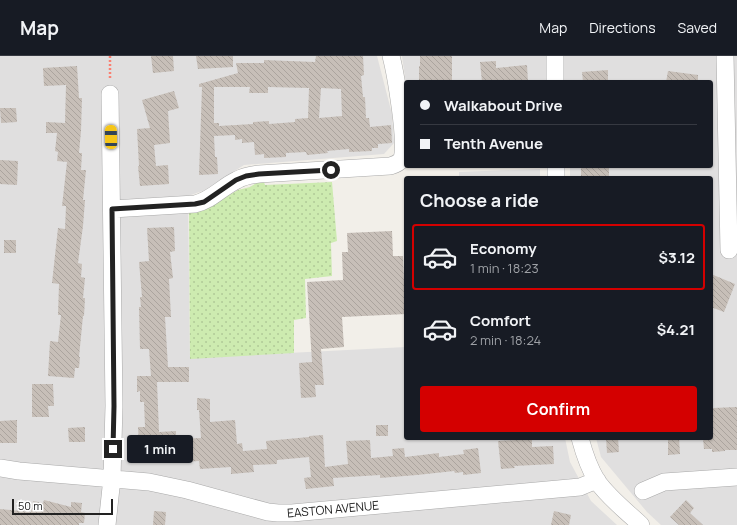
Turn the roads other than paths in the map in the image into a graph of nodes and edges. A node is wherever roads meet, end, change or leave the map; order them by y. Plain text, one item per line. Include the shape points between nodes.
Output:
1 (391, 56) edge
2 (555, 56) edge
3 (725, 56) edge
4 (555, 80) edge
5 (110, 94) road end
6 (112, 209) junction
7 (729, 250) dead end
8 (581, 440) edge
9 (0, 468) edge
10 (737, 477) edge
11 (112, 478) junction
12 (597, 480) junction
13 (643, 491) dead end
14 (107, 525) edge
15 (642, 525) edge

1 - 6 street via 403,129 403,154 397,164 246,176 204,202
2 - 4 street
3 - 7 street
5 - 6 street
6 - 11 street
8 - 12 street
9 - 11 street, EASTON AVENUE
10 - 13 street via 664,482
11 - 12 street, EASTON AVENUE via 150,482 278,513 580,487
11 - 14 street
12 - 15 street via 604,490

